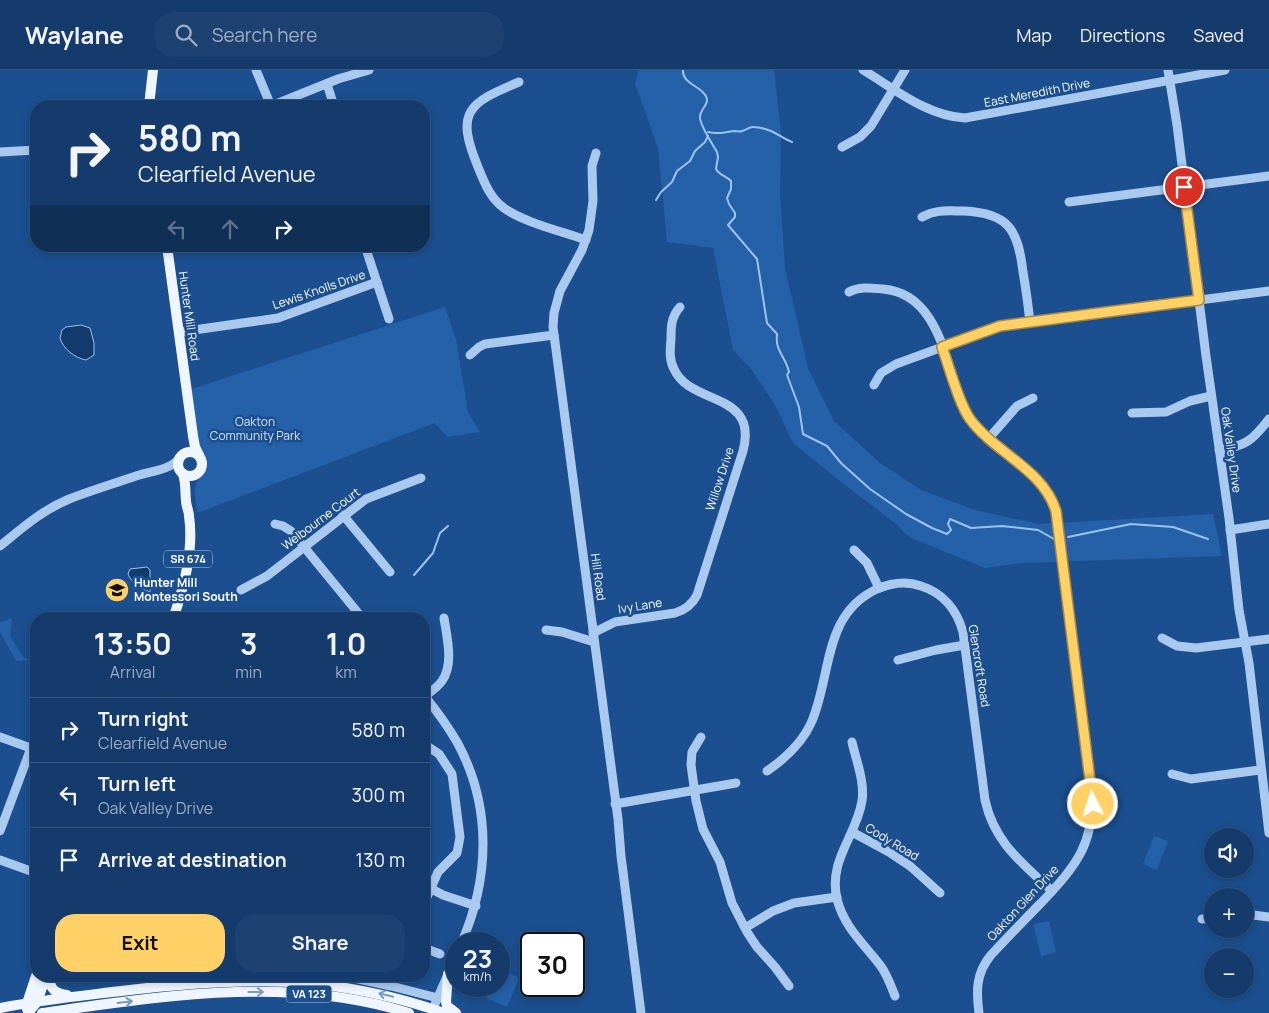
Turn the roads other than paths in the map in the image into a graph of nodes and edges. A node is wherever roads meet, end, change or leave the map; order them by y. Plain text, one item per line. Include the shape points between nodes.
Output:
1 (152, 70) edge
2 (256, 70) edge
3 (369, 70) edge
4 (863, 70) edge
5 (905, 70) edge
6 (1168, 70) edge
7 (1226, 70) edge
8 (1170, 80) junction
9 (518, 82) dead end
10 (327, 84) junction
11 (894, 88) junction
12 (150, 100) edge
13 (269, 100) edge
14 (286, 100) edge
15 (332, 100) edge
16 (842, 147) dead end
17 (30, 150) edge
18 (0, 152) edge
19 (596, 153) dead end
20 (1269, 176) edge
21 (1184, 187) junction
22 (1068, 202) dead end
23 (922, 217) dead end
24 (586, 240) junction
25 (168, 252) edge
26 (367, 252) edge
27 (377, 282) junction
28 (1269, 291) edge
29 (849, 292) dead end
30 (1199, 300) junction
31 (680, 307) dead end
32 (389, 319) dead end
33 (1030, 322) junction
34 (180, 332) junction
35 (554, 335) junction
36 (942, 347) junction
37 (470, 355) dead end
38 (874, 384) dead end
39 (186, 390) junction
40 (1211, 396) junction
41 (1033, 398) dead end
42 (1132, 413) dead end
43 (1269, 418) edge
44 (989, 438) junction
45 (1219, 450) junction
46 (199, 455) junction
47 (181, 457) junction
48 (164, 468) junction
49 (182, 473) junction
50 (198, 474) junction
51 (421, 478) dead end
52 (189, 516) junction
53 (343, 516) junction
54 (275, 524) dead end
55 (1269, 524) edge
56 (1230, 530) junction
57 (0, 546) edge
58 (306, 547) junction
59 (854, 550) dead end
60 (390, 572) dead end
61 (879, 588) junction
62 (241, 590) dead end
63 (691, 604) joint
64 (175, 612) edge
65 (357, 612) edge
66 (444, 618) dead end
67 (546, 630) dead end
68 (594, 637) junction
69 (1162, 638) dead end
70 (1269, 639) edge
71 (1246, 642) junction
72 (965, 645) junction
73 (898, 660) dead end
74 (430, 691) edge
75 (430, 703) edge
76 (0, 737) edge
77 (702, 737) dead end
78 (852, 742) dead end
79 (30, 748) edge
80 (430, 748) edge
81 (30, 755) edge
82 (1260, 770) junction
83 (767, 771) dead end
84 (1172, 774) dead end
85 (736, 783) dead end
86 (694, 791) junction
87 (615, 804) junction
88 (4, 806) edge
89 (0, 831) edge
90 (852, 832) junction
91 (1269, 833) edge
92 (0, 860) edge
93 (30, 871) edge
94 (430, 883) edge
95 (430, 888) edge
96 (1052, 891) junction
97 (940, 894) dead end
98 (837, 898) junction
99 (476, 906) junction
100 (1254, 915) edge
101 (1269, 917) edge
102 (745, 928) junction
103 (466, 932) edge
104 (430, 950) edge
105 (440, 954) dead end
106 (445, 981) edge
107 (35, 982) edge
108 (45, 982) edge
109 (50, 982) edge
110 (206, 982) edge
111 (333, 982) edge
112 (373, 982) edge
113 (789, 986) dead end
114 (895, 996) dead end
115 (76, 997) junction
116 (446, 997) edge
117 (438, 998) junction
118 (0, 1008) edge
119 (30, 1008) edge
120 (85, 1010) edge
121 (432, 1011) edge
122 (42, 1013) edge
123 (409, 1013) edge
124 (444, 1013) edge
125 (456, 1013) edge
126 (641, 1013) edge
127 (979, 1013) edge

1 - 12 main road
2 - 13 street
3 - 10 street
4 - 11 street, East Meredith Drive
5 - 11 street
6 - 8 street, Oak Valley Drive
7 - 8 street, East Meredith Drive
8 - 11 street, East Meredith Drive via 966,118 936,113
8 - 21 street, Oak Valley Drive
9 - 24 street via 481,99 468,118 467,139 486,186 496,202 512,213
10 - 14 street
10 - 15 street
11 - 16 street via 866,132
17 - 18 street
19 - 24 street, Hill Road via 592,166 592,216
20 - 21 street
21 - 22 street
21 - 30 street, Oak Valley Drive
23 - 33 street via 935,211 980,212 996,217 1009,227 1020,249
24 - 35 street, Hill Road via 560,291 554,313
25 - 34 main road, Hunter Mill Road / SR 674
26 - 27 street
27 - 32 street
27 - 34 street, Lewis Knolls Drive via 278,318
28 - 30 street
29 - 36 street, Oakton Glen Drive via 865,287 889,289 908,296 928,315
30 - 33 street
30 - 40 street, Oak Valley Drive
31 - 63 street, Willow Drive via 672,323 670,354 674,370 687,386 734,409 742,422 745,438 744,451
33 - 36 street via 992,328
34 - 39 main road, Hunter Mill Road / SR 674
35 - 37 street via 485,344
35 - 68 street, Hill Road
36 - 38 street via 886,369
36 - 44 street, Oakton Glen Drive via 965,410
39 - 46 main road, Hunter Mill Road / SR 674 via 193,441
39 - 47 main road, Hunter Mill Road / SR 674 via 187,443
40 - 42 street via 1166,412
40 - 45 street, Oak Valley Drive
41 - 44 street via 1016,406
43 - 45 street via 1246,443
44 - 96 street, Oakton Glen Drive via 1042,484 1056,511 1093,804 1083,849
45 - 56 street, Oak Valley Drive
46 - 47 main road via 192,452
46 - 50 main road, Hunter Mill Road / SR 674 via 203,465
47 - 48 street
47 - 49 main road, Hunter Mill Road / SR 674 via 178,466
48 - 49 street
48 - 57 street via 57,504
49 - 50 main road via 191,477
49 - 52 main road, Hunter Mill Road / SR 674
50 - 52 main road, Hunter Mill Road / SR 674 via 192,487
51 - 53 street, Welbourne Court via 366,499
52 - 64 main road, Hunter Mill Road / SR 674 via 186,570
53 - 58 street, Welbourne Court
53 - 60 street
54 - 58 street via 291,531
55 - 56 street
56 - 71 street, Oak Valley Drive
58 - 62 street, Welbourne Court via 260,581
58 - 65 street
59 - 61 street via 867,562
61 - 72 street, Glencroft Road via 907,583 923,586 940,595 957,616
61 - 83 street, Glencroft Road via 857,601 842,619 812,722 798,744
63 - 68 street, Ivy Lane via 674,613 615,622
66 - 74 street via 448,668 441,682
67 - 68 street
68 - 87 street, Hill Road
69 - 71 street via 1184,648
70 - 71 street
71 - 82 street, Oak Valley Drive
72 - 73 street
72 - 96 street, Glencroft Road via 988,813 1003,843
75 - 99 street via 458,743 478,798 483,859
76 - 79 street
77 - 86 street via 691,758
78 - 90 street, Cody Road via 863,799
80 - 94 street via 439,754 452,774 460,837 457,853
81 - 88 street
82 - 84 street via 1191,779
82 - 91 street, Oak Valley Drive
85 - 86 street
86 - 87 street
86 - 102 street via 703,829 720,862 732,903
87 - 126 street, Hill Road
88 - 89 street
90 - 97 street, Cody Road via 910,866
90 - 98 street, Cody Road via 836,869
92 - 93 street
95 - 99 street
96 - 127 street, Oakton Glen Drive via 984,964 977,985
98 - 102 street via 794,903
98 - 114 street, Cody Road via 853,933 882,967
99 - 103 street
100 - 101 street
102 - 113 street
104 - 105 street
106 - 117 street
107 - 119 main road
108 - 119 main road
109 - 115 main road via 55,992
110 - 115 main road, VA 123
121 -> 111 main road, VA 123
112 - 117 street
115 - 119 main road, VA 123
116 - 125 main road via 447,1006
117 - 121 street
118 - 119 main road, VA 123
120 - 122 main road, VA 123
120 -> 123 main road, VA 123 via 207,993 273,992 338,997
121 - 124 main road, VA 123

